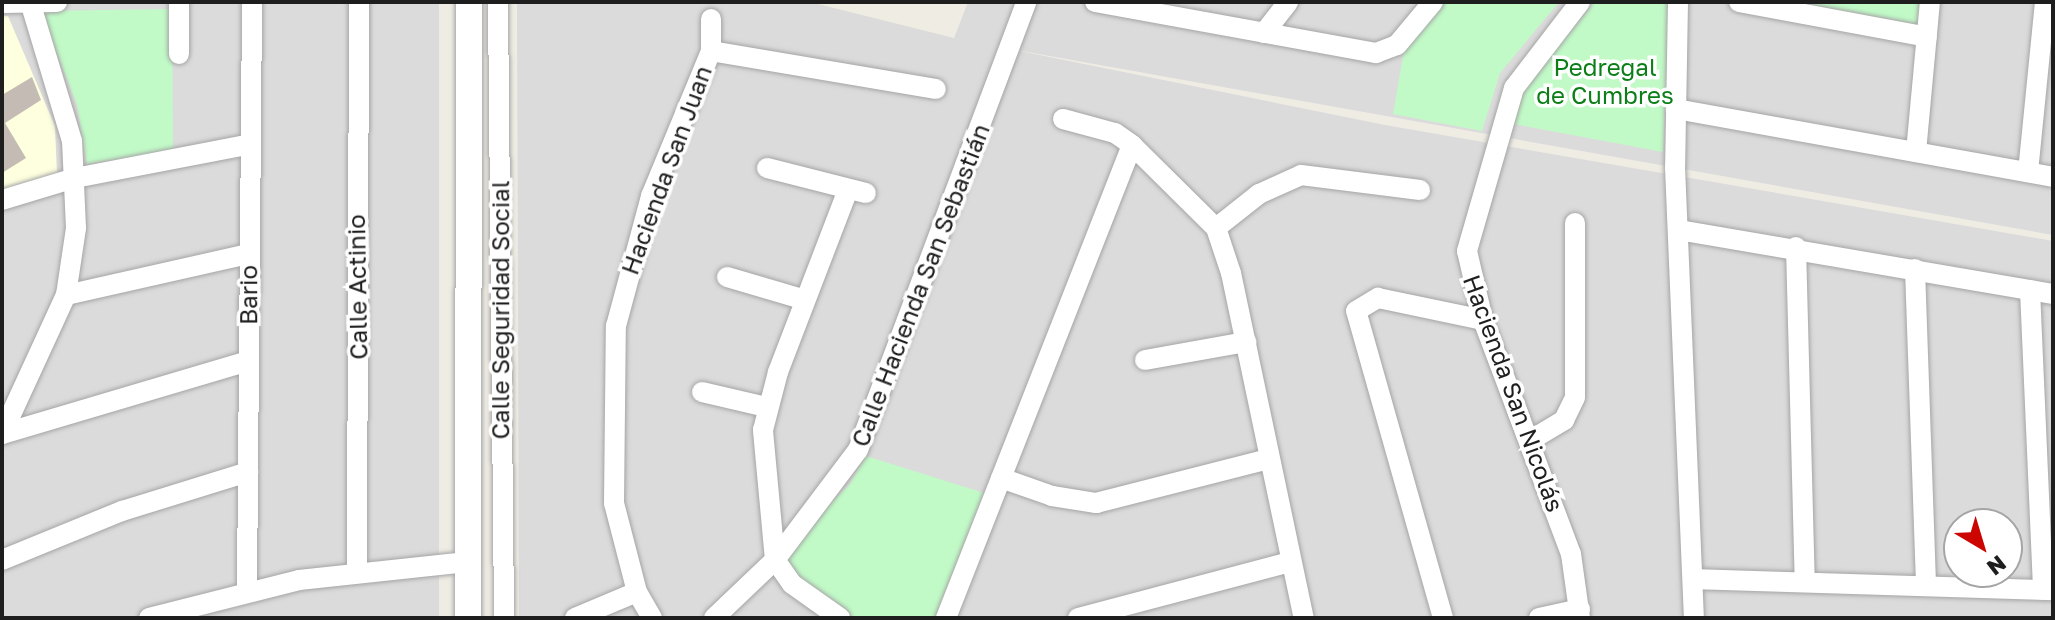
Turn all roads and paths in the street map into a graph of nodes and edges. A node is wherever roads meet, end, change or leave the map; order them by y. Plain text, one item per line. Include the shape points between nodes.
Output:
1 (57, 2) edge
2 (179, 2) edge
3 (252, 2) edge
4 (359, 2) edge
5 (469, 2) edge
6 (498, 2) edge
7 (1026, 2) edge
8 (1095, 2) edge
9 (1288, 2) edge
10 (1433, 2) edge
11 (1580, 2) edge
12 (1678, 2) edge
13 (1739, 2) edge
14 (1930, 2) edge
15 (2045, 2) edge
16 (2, 3) edge
17 (30, 3) edge
18 (1137, 5) edge
19 (711, 19) dead end
20 (1264, 33) junction
21 (1927, 37) junction
22 (711, 51) junction
23 (179, 54) dead end
24 (936, 89) dead end
25 (1676, 109) junction
26 (1063, 119) dead end
27 (247, 145) junction
28 (1132, 145) junction
29 (1916, 152) junction
30 (767, 168) dead end
31 (2028, 172) junction
32 (2053, 177) edge
33 (75, 178) junction
34 (1420, 190) dead end
35 (2, 200) edge
36 (1575, 223) dead end
37 (1216, 228) junction
38 (1679, 230) junction
39 (1796, 247) junction
40 (248, 254) junction
41 (1915, 269) junction
42 (727, 277) dead end
43 (2030, 290) junction
44 (2053, 294) edge
45 (66, 295) junction
46 (805, 300) junction
47 (1483, 320) junction
48 (1246, 342) junction
49 (1145, 360) dead end
50 (248, 361) junction
51 (702, 392) dead end
52 (766, 407) junction
53 (2, 434) edge
54 (1531, 440) junction
55 (1268, 459) junction
56 (248, 472) junction
57 (1001, 478) junction
58 (2, 560) edge
59 (775, 560) junction
60 (467, 562) junction
61 (1290, 562) junction
62 (357, 571) junction
63 (1693, 579) junction
64 (1805, 581) junction
65 (1926, 585) junction
66 (247, 589) junction
67 (2048, 590) edge
68 (637, 592) junction
69 (1580, 613) edge
70 (151, 618) edge
71 (468, 618) edge
72 (504, 618) edge
73 (575, 618) edge
74 (652, 618) edge
75 (714, 618) edge
76 (840, 618) edge
77 (946, 618) edge
78 (1078, 618) edge
79 (1304, 618) edge
80 (1443, 618) edge
81 (1539, 618) edge
82 (1694, 618) edge

1 - 17 street
2 - 23 street
3 - 27 street, Bario
4 - 62 street, Calle Actinio
5 - 60 street, Calle Seguridad Social
6 - 72 street, Calle Seguridad Social
7 - 59 street, Calle Hacienda San Sebastián via 858,450
8 - 18 street
9 - 20 street
10 - 20 street via 1387,51
11 - 47 street, Hacienda San Nicolás via 1526,68 1504,110 1468,241
12 - 25 street
13 - 21 street
14 - 21 street
15 - 31 street
16 - 17 street
17 - 33 street via 63,98
18 - 20 street
19 - 22 street
21 - 29 street
22 - 24 street
22 - 68 street, Hacienda San Juan via 651,196 616,326 614,503
25 - 29 street
25 - 38 street
26 - 28 street via 1115,133
27 - 33 street
27 - 40 street, Bario
28 - 37 street
28 - 57 street
29 - 31 street
30 - 46 street via 857,192
31 - 32 street
33 - 35 street
33 - 45 street via 76,228
34 - 37 street via 1301,175 1259,194
36 - 54 street via 1575,397 1564,420
37 - 48 street
38 - 39 street
38 - 63 street
39 - 41 street
39 - 64 street
40 - 45 street
40 - 50 street, Bario
41 - 43 street
41 - 65 street
42 - 46 street
43 - 44 street
43 - 67 street
45 - 53 street
46 - 52 street
47 - 54 street, Hacienda San Nicolás
47 - 80 street via 1378,298 1356,311
48 - 49 street
48 - 55 street
50 - 53 street
50 - 56 street, Bario
51 - 52 street
52 - 59 street via 762,451
54 - 69 street, Hacienda San Nicolás via 1571,554
55 - 57 street via 1096,503 1052,496
55 - 61 street
56 - 58 street via 122,511
56 - 66 street, Bario
57 - 77 street
59 - 75 street, Calle Hacienda San Sebastián
59 - 76 street via 792,584
60 - 62 street
60 - 71 street, Calle Seguridad Social
61 - 78 street
61 - 79 street
62 - 66 street
63 - 64 street
63 - 82 street
64 - 65 street
65 - 67 street
66 - 70 street
68 - 73 street
68 - 74 street, Hacienda San Juan
69 - 81 street

